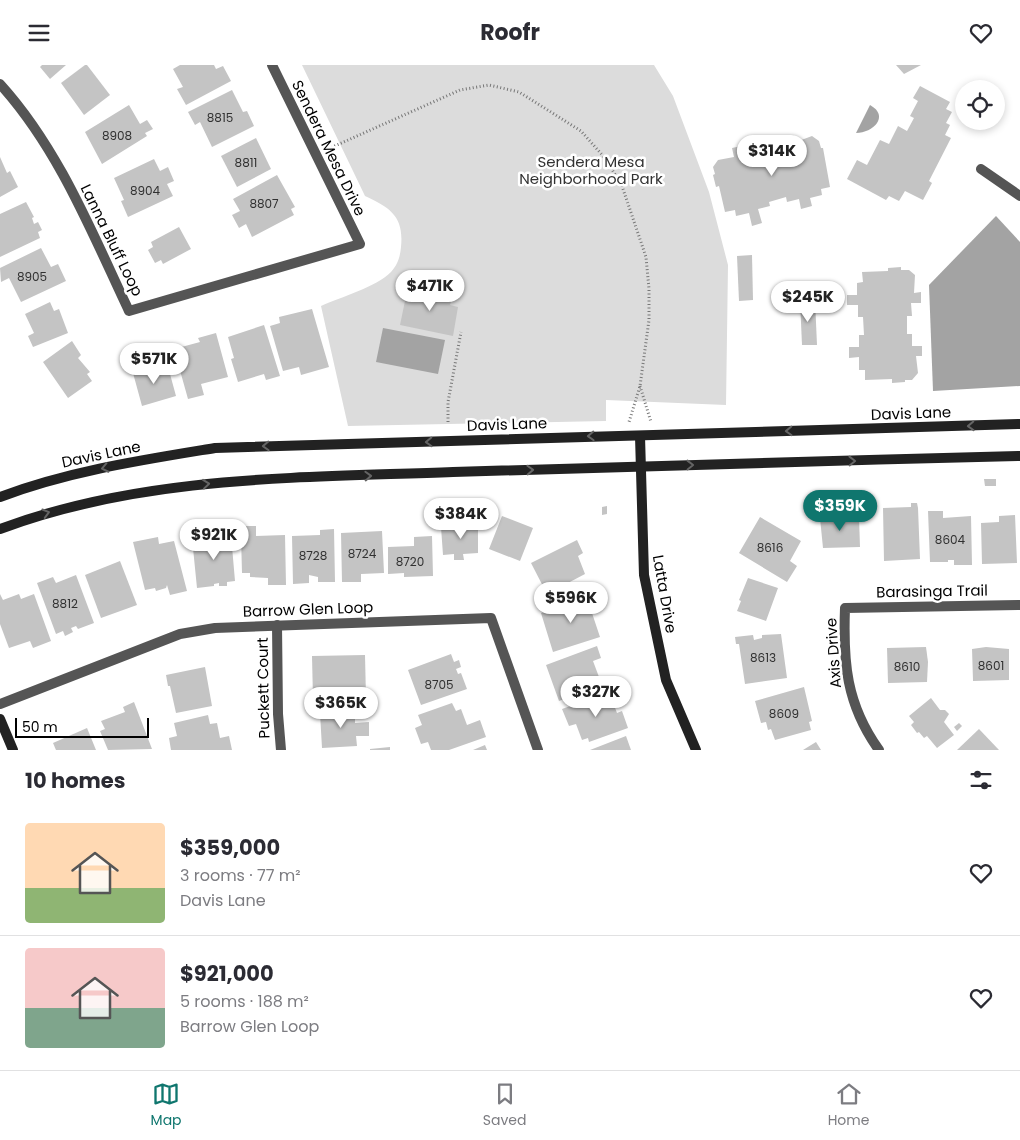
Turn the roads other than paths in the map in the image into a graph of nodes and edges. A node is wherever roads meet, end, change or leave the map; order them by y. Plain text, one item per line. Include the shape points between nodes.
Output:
1 (272, 65) edge
2 (0, 84) edge
3 (981, 169) dead end
4 (1020, 196) edge
5 (360, 244) joint
6 (1020, 424) edge
7 (640, 436) junction
8 (1020, 457) edge
9 (641, 466) junction
10 (0, 497) edge
11 (0, 529) edge
12 (1020, 605) edge
13 (845, 608) joint
14 (277, 625) junction
15 (0, 704) edge
16 (0, 719) edge
17 (13, 750) edge
18 (281, 750) edge
19 (538, 750) edge
20 (696, 750) edge
21 (879, 750) edge

1 - 5 street, Sendera Mesa Drive
2 - 5 street, Lanna Bluff Loop via 51,151 129,311
3 - 4 street
6 -> 7 main road, Davis Lane
7 - 9 main road, Latta Drive
7 -> 10 main road, Davis Lane via 215,448 42,481
9 -> 8 main road
11 -> 9 main road via 65,508 134,493 235,481
9 - 20 main road, Latta Drive via 644,575 666,680
12 - 13 street, Barasinga Trail
13 - 21 street, Axis Drive via 844,641 850,693 865,731
14 - 15 street, Barrow Glen Loop via 211,628 180,634
14 - 18 street, Puckett Court
14 - 19 street, Barrow Glen Loop via 491,618
16 - 17 main road

